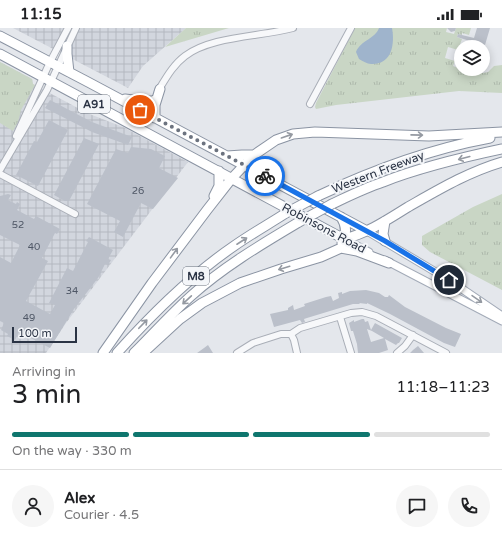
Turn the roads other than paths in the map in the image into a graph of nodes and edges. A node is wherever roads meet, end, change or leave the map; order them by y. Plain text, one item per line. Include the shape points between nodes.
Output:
1 (68, 28) edge
2 (76, 28) edge
3 (293, 28) edge
4 (351, 28) edge
5 (0, 36) edge
6 (67, 46) junction
7 (0, 54) edge
8 (54, 64) junction
9 (69, 72) junction
10 (47, 78) junction
11 (160, 89) junction
12 (116, 97) junction
13 (152, 101) junction
14 (310, 104) dead end
15 (146, 113) junction
16 (155, 118) junction
17 (138, 127) junction
18 (502, 132) edge
19 (502, 135) edge
20 (502, 150) edge
21 (254, 155) junction
22 (227, 156) junction
23 (502, 162) edge
24 (244, 166) junction
25 (0, 170) edge
26 (219, 171) junction
27 (0, 174) edge
28 (232, 178) junction
29 (207, 210) junction
30 (75, 214) dead end
31 (341, 217) junction
32 (385, 221) junction
33 (367, 231) junction
34 (344, 239) junction
35 (385, 241) junction
36 (336, 250) junction
37 (389, 262) junction
38 (340, 317) junction
39 (502, 317) edge
40 (502, 321) edge
41 (292, 335) junction
42 (412, 335) junction
43 (239, 352) edge
44 (103, 353) edge
45 (117, 353) edge
46 (134, 353) edge
47 (143, 353) edge
48 (297, 353) edge
49 (351, 353) edge
50 (397, 353) edge
51 (446, 353) edge

1 - 8 street
2 - 6 street
3 - 11 street via 198,49 185,56 175,66
4 - 14 street
5 - 8 highway, Robinsons Road / A91
6 - 8 street
6 - 9 highway
7 - 10 highway, Robinsons Road / A91
8 - 9 highway, Robinsons Road / A91
8 - 10 street
9 - 12 highway, Robinsons Road / A91
10 - 17 highway, Robinsons Road / A91
10 - 25 street via 34,114
11 - 13 street
11 - 16 highway via 155,105
12 - 13 highway
12 - 15 highway, Robinsons Road / A91
13 - 15 street
15 - 16 highway, Robinsons Road / A91
15 - 17 street
16 - 22 highway, Robinsons Road / A91
17 - 26 highway, Robinsons Road / A91
21 -> 18 highway via 276,140 302,132 429,136
45 -> 19 highway, Western Freeway / M8, bridge via 163,304 204,269 234,246 286,213 353,180 399,162
20 -> 46 highway, Western Freeway / M8, bridge via 383,181 299,222 216,276 191,296
21 - 22 highway
21 - 24 highway
22 - 24 highway, Robinsons Road / A91
23 - 32 highway via 486,166 458,179
24 - 28 highway
24 - 31 highway, Robinsons Road / A91
26 - 28 highway, Robinsons Road / A91
26 - 29 highway via 219,186
27 - 30 street
28 - 29 highway
28 - 34 highway, Robinsons Road / A91
44 -> 29 highway
31 - 33 highway, Robinsons Road / A91
31 - 34 highway via 346,227
32 - 33 highway
32 - 35 highway
33 - 34 highway
33 - 35 main road, Robinsons Road / A91
34 - 36 highway
34 - 37 main road, Robinsons Road / A91
35 -> 39 main road, Robinsons Road / A91 via 449,280
36 - 37 highway via 342,248 357,251
36 -> 47 highway via 258,276 223,291 180,319
37 - 40 main road, Robinsons Road / A91
38 - 41 street via 297,329
38 - 42 street via 355,312 366,312
38 - 49 street
41 - 43 street via 283,333 253,343
41 - 48 street
42 - 50 street
42 - 51 street

